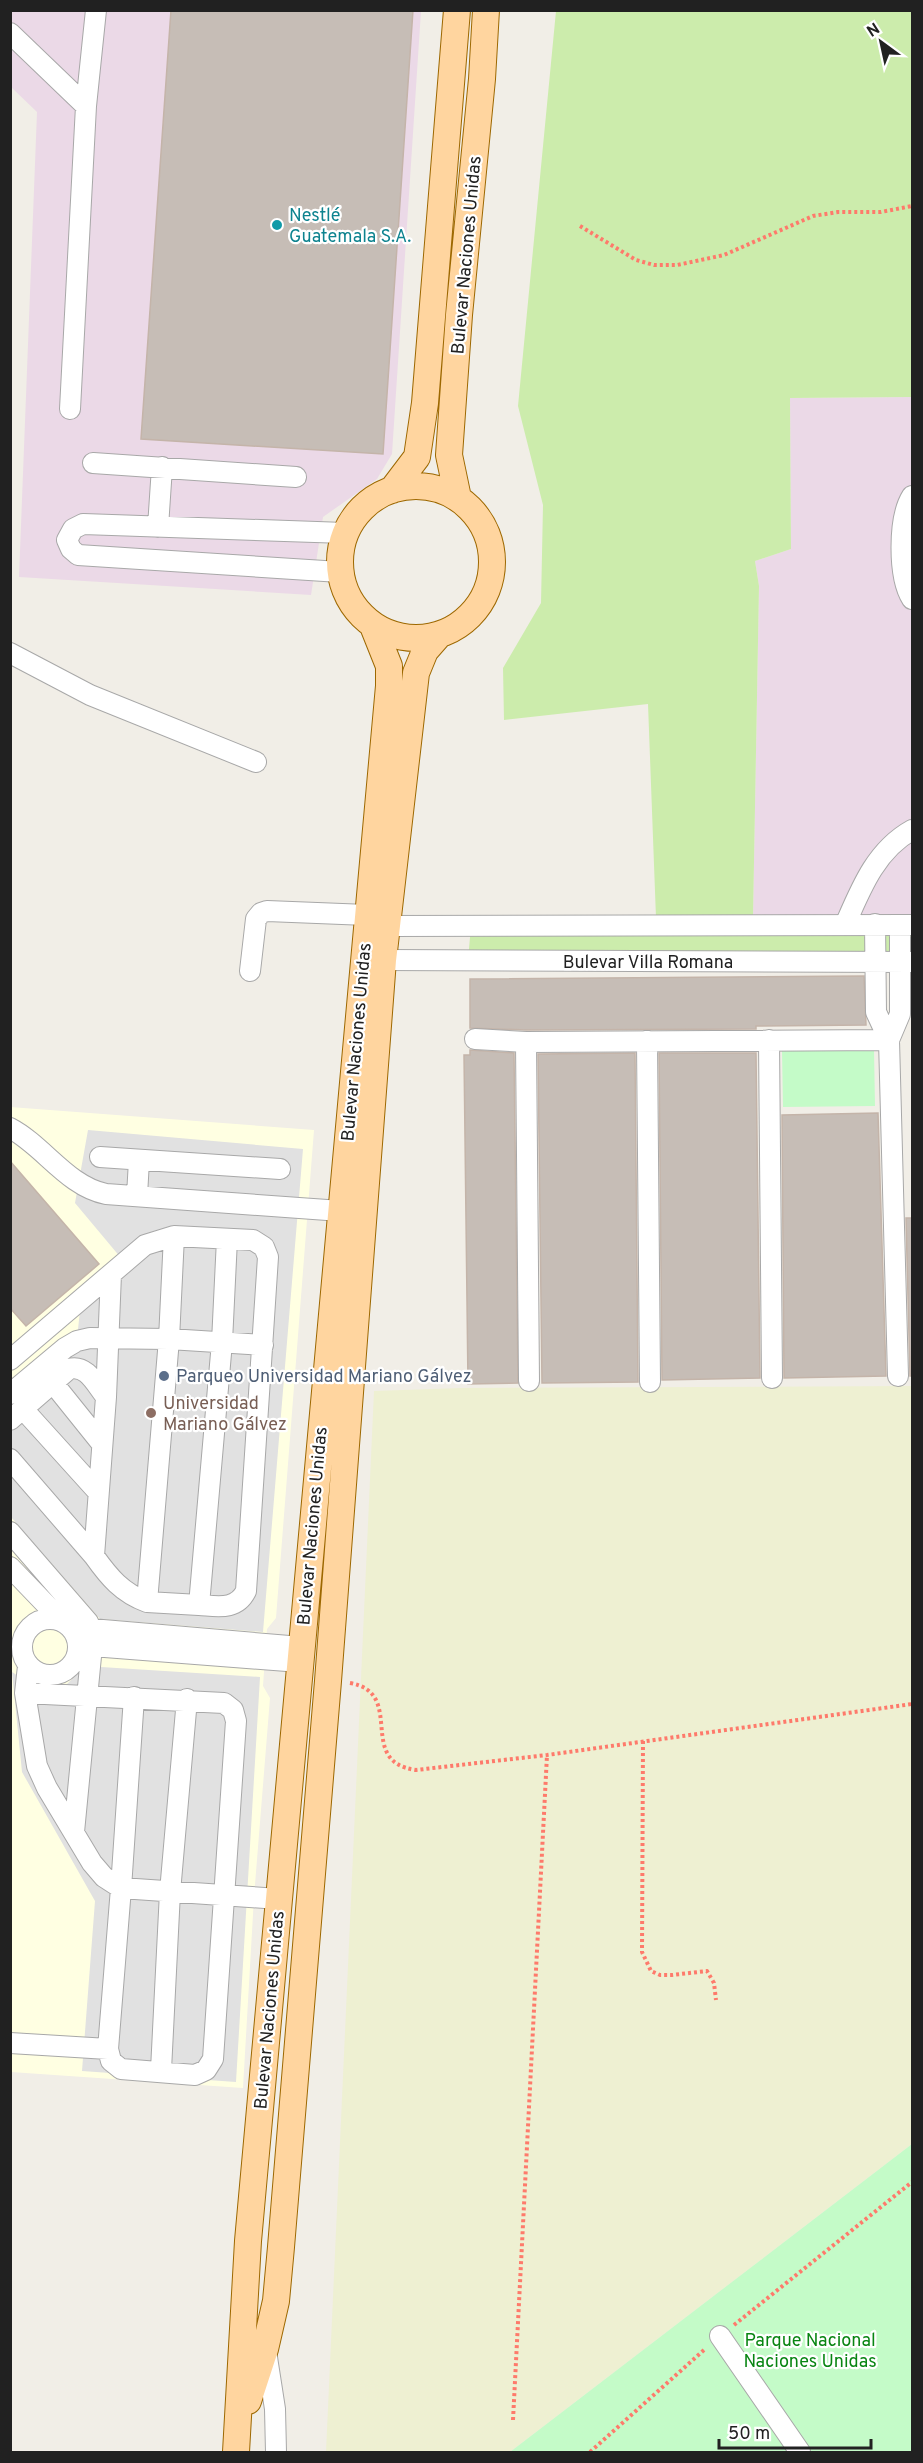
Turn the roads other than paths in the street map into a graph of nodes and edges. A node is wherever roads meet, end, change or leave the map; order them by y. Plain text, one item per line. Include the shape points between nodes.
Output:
1 (96, 10) edge
2 (457, 10) edge
3 (486, 10) edge
4 (10, 33) edge
5 (87, 106) junction
6 (70, 409) dead end
7 (93, 463) dead end
8 (162, 467) junction
9 (297, 477) dead end
10 (392, 490) junction
11 (912, 496) edge
12 (458, 498) junction
13 (158, 527) junction
14 (345, 533) junction
15 (340, 572) junction
16 (912, 599) edge
17 (373, 626) junction
18 (439, 635) junction
19 (10, 653) edge
20 (256, 762) dead end
21 (912, 830) edge
22 (377, 921) junction
23 (875, 924) junction
24 (845, 925) junction
25 (906, 925) edge
26 (383, 960) junction
27 (907, 962) edge
28 (876, 963) junction
29 (250, 971) dead end
30 (475, 1040) dead end
31 (769, 1040) junction
32 (889, 1040) junction
33 (647, 1041) junction
34 (526, 1042) junction
35 (10, 1128) edge
36 (100, 1157) dead end
37 (139, 1160) junction
38 (280, 1168) dead end
39 (137, 1196) junction
40 (341, 1211) junction
41 (174, 1236) junction
42 (227, 1239) junction
43 (111, 1274) junction
44 (109, 1337) junction
45 (169, 1339) junction
46 (222, 1342) junction
47 (263, 1345) junction
48 (10, 1360) edge
49 (898, 1376) dead end
50 (772, 1378) dead end
51 (529, 1381) dead end
52 (650, 1382) dead end
53 (53, 1383) junction
54 (10, 1394) edge
55 (106, 1397) junction
56 (17, 1414) edge
57 (102, 1444) junction
58 (10, 1459) edge
59 (98, 1492) junction
60 (10, 1532) edge
61 (93, 1556) junction
62 (10, 1567) edge
63 (147, 1602) junction
64 (199, 1605) junction
65 (60, 1619) junction
66 (88, 1640) junction
67 (301, 1655) junction
68 (28, 1666) junction
69 (25, 1693) junction
70 (88, 1695) junction
71 (134, 1697) junction
72 (187, 1699) junction
73 (74, 1832) junction
74 (121, 1888) junction
75 (170, 1892) junction
76 (223, 1895) junction
77 (279, 1899) junction
78 (10, 2043) edge
79 (108, 2049) junction
80 (161, 2070) junction
81 (248, 2241) junction
82 (281, 2247) junction
83 (245, 2292) junction
84 (720, 2336) road end
85 (266, 2349) junction
86 (237, 2441) edge
87 (276, 2452) edge
88 (801, 2452) edge

1 - 5 street
2 - 10 main road, Bulevar Naciones Unidas via 425,403 417,457
3 - 12 main road, Bulevar Naciones Unidas via 449,455
4 - 5 street
5 - 6 street
7 - 8 street
8 - 9 street
8 - 13 street
10 - 12 main road via 426,486
10 - 14 main road via 359,511
11 - 16 street via 907,505 902,559
12 - 18 main road via 471,509 489,538 492,572 474,611
13 - 14 street
13 - 15 street via 83,524 73,529 67,540 78,555
14 - 15 main road
15 - 17 main road via 347,597
17 - 18 main road via 405,638
17 - 22 main road, Bulevar Naciones Unidas via 389,666
18 - 22 main road, Bulevar Naciones Unidas via 425,651 416,673
19 - 20 street via 90,694
21 - 24 street via 899,837 879,858
22 - 24 street, Bulevar Villa Romana
22 - 26 main road, Bulevar Naciones Unidas
22 - 29 street, Bulevar Villa Romana via 261,913 256,919
22 - 40 main road, Bulevar Naciones Unidas
23 - 24 street, Bulevar Villa Romana
23 - 25 street, Bulevar Villa Romana
23 - 28 street
25 - 27 street
26 - 28 street, Bulevar Villa Romana
26 - 82 main road, Bulevar Naciones Unidas
27 - 28 street, Bulevar Villa Romana
27 - 32 street via 900,1014
28 - 32 street via 876,1012
30 - 34 street
31 - 32 street
31 - 33 street
31 - 50 street
32 - 49 street
33 - 34 street
33 - 52 street
34 - 51 street
35 - 39 street via 28,1137 92,1191
36 - 37 street
37 - 38 street
37 - 39 street
39 - 40 street
40 - 67 main road, Bulevar Naciones Unidas
41 - 42 street
41 - 43 street via 145,1245
41 - 45 street
42 - 46 street
42 - 47 street via 253,1240 267,1252
43 - 44 street
43 - 48 street
44 - 45 street
44 - 54 street via 84,1339 65,1348
44 - 55 street
45 - 46 street
45 - 63 street
46 - 47 street
46 - 64 street
47 - 64 street via 246,1591 232,1605
53 - 55 street via 69,1369 78,1367 87,1372
53 - 56 street
53 - 57 street
55 - 57 street
56 - 59 street
57 - 59 street
58 - 61 street
59 - 61 street
60 - 66 street via 80,1611
61 - 63 street via 117,1586
62 - 65 street
63 - 64 street
65 - 66 street
65 - 68 street via 41,1619 26,1631 21,1648
66 - 67 street
66 - 68 street via 63,1672 44,1675
66 - 70 street
67 - 77 main road, Bulevar Naciones Unidas
68 - 69 street
69 - 70 street
69 - 73 street via 37,1766
70 - 71 street
70 - 73 street
71 - 72 street
71 - 74 street
72 - 75 street
72 - 76 street via 224,1703 233,1710 236,1721
73 - 74 street via 92,1863
74 - 75 street
74 - 79 street
75 - 76 street
75 - 80 street
76 - 77 street
76 - 80 street via 213,2059 206,2070 195,2074
77 - 81 main road, Bulevar Naciones Unidas
78 - 79 street
79 - 80 street via 111,2061 121,2069
81 - 82 main road via 260,2255 269,2255
81 - 83 main road, Bulevar Naciones Unidas
82 - 85 main road, Bulevar Naciones Unidas
83 - 85 main road
83 - 86 main road, Bulevar Naciones Unidas
84 - 88 street
85 - 86 main road, Bulevar Naciones Unidas
85 - 87 street via 275,2409

